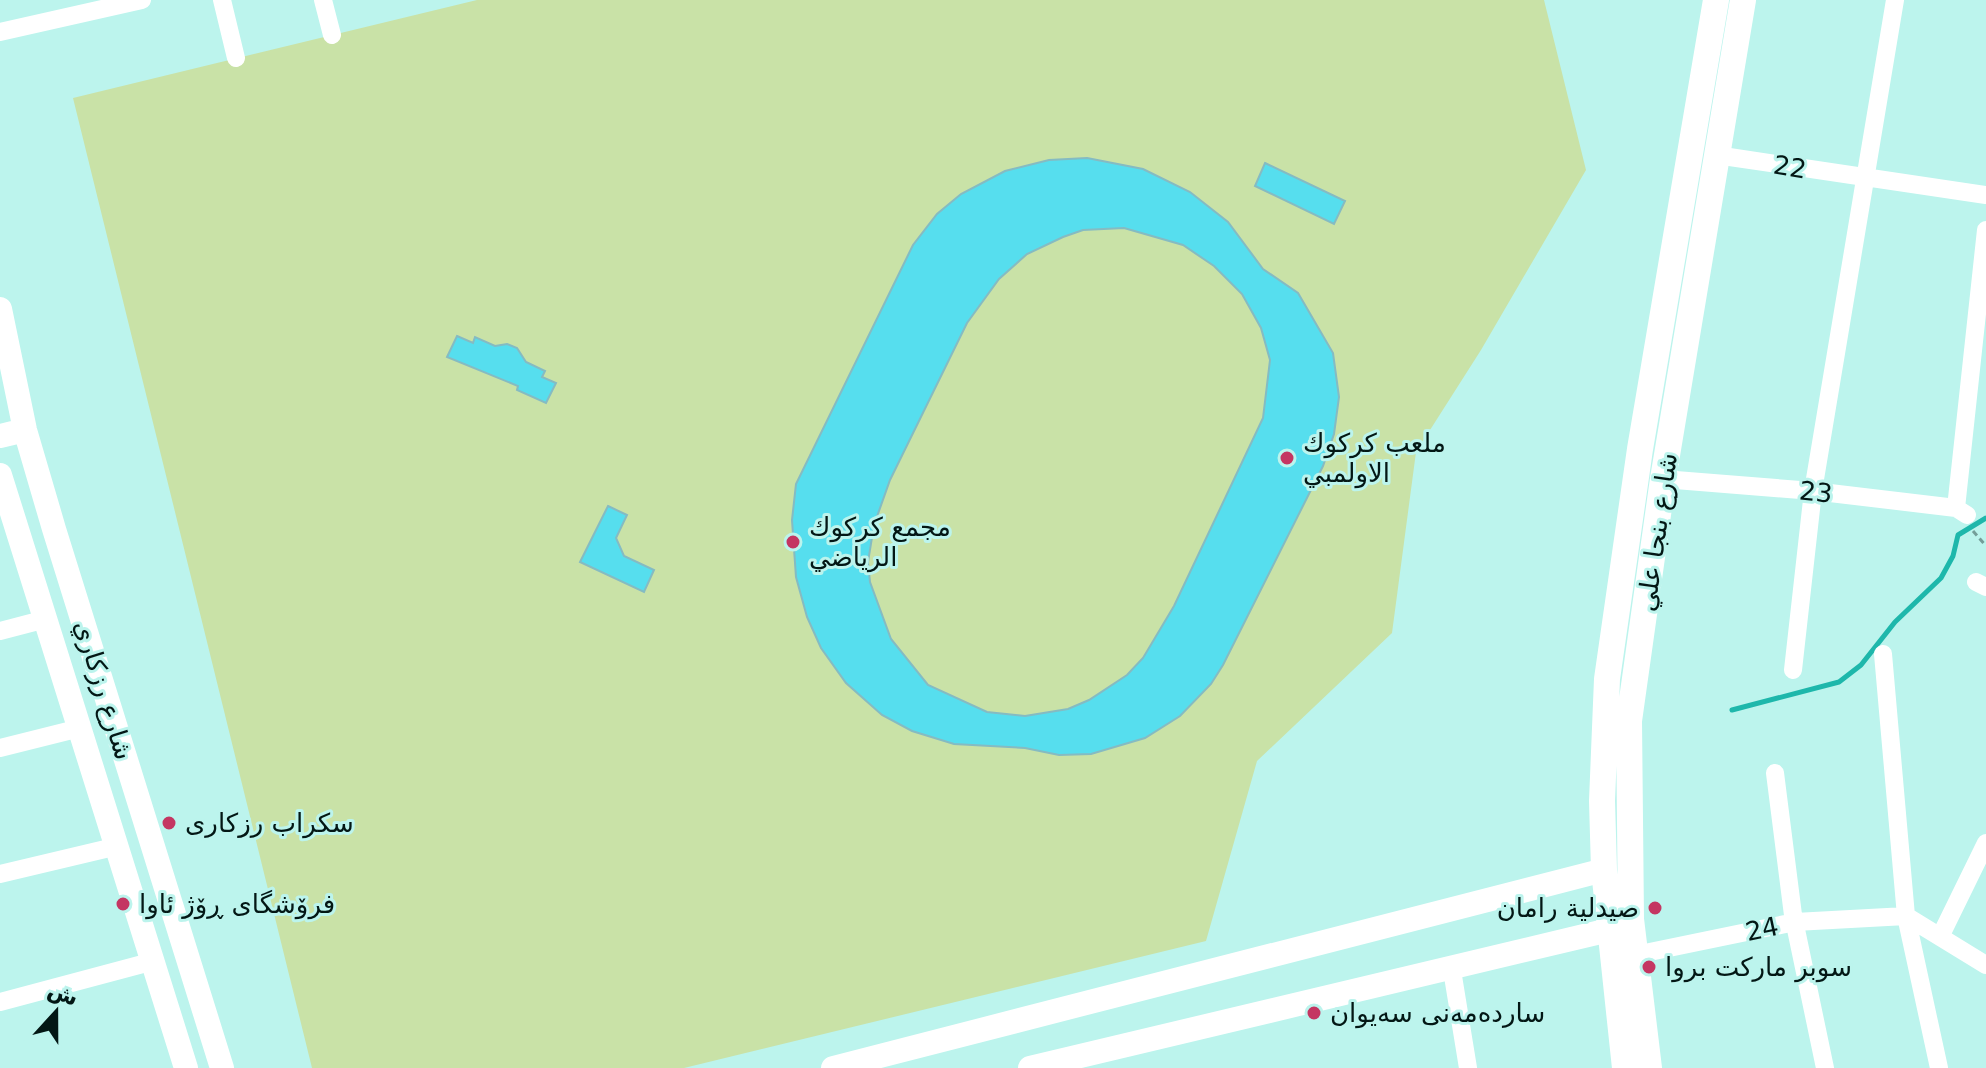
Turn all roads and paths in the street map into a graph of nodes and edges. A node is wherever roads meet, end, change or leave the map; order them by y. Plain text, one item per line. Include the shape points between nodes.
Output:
1 (142, 0) edge
2 (222, 0) edge
3 (323, 0) edge
4 (1716, 0) edge
5 (1743, 0) edge
6 (1895, 0) edge
7 (62, 8) edge
8 (0, 32) edge
9 (332, 35) dead end
10 (236, 58) dead end
11 (1716, 155) junction
12 (1864, 179) junction
13 (1986, 195) edge
14 (1986, 230) edge
15 (0, 309) edge
16 (25, 430) junction
17 (0, 436) edge
18 (0, 475) edge
19 (1663, 479) junction
20 (1813, 491) junction
21 (4, 505) edge
22 (1975, 538) dead end
23 (1986, 546) edge
24 (1624, 553) junction
25 (1653, 557) junction
26 (46, 619) junction
27 (0, 631) edge
28 (1883, 654) dead end
29 (1793, 670) dead end
30 (80, 728) junction
31 (0, 748) edge
32 (1775, 773) dead end
33 (1986, 843) edge
34 (118, 846) junction
35 (1604, 870) junction
36 (0, 874) edge
37 (1906, 916) junction
38 (1795, 922) junction
39 (1609, 930) junction
40 (1940, 937) junction
41 (1635, 955) junction
42 (154, 961) junction
43 (1986, 965) edge
44 (1452, 970) junction
45 (0, 1002) edge
46 (1078, 1062) edge
47 (186, 1068) edge
48 (222, 1068) edge
49 (833, 1068) edge
50 (1030, 1068) edge
51 (1468, 1068) edge
52 (1625, 1068) edge
53 (1649, 1068) edge
54 (1825, 1068) edge
55 (1939, 1068) edge

1 - 7 street
2 - 10 street
3 - 9 street
4 - 24 main road, شارع بنجا علي
5 - 11 main road, شارع بنجا علي
6 - 12 street
7 - 8 street
11 - 12 street, 22
11 - 19 main road, شارع بنجا علي
12 - 13 street, 22
12 - 20 street
14 - 20 street, 23 via 1961,512
15 - 16 street, شارع رزكاري
16 - 17 street
16 - 48 street, شارع رزكاري
18 - 21 street, شارع رزكاري
19 - 20 street, 23
19 - 25 main road, شارع بنجا علي
20 - 29 street
21 - 26 street, شارع رزكاري
22 - 23 path
24 - 25 main road
24 - 35 main road, شارع بنجا علي via 1607,679
25 - 41 main road, شارع بنجا علي via 1629,721
26 - 27 street
26 - 30 street, شارع رزكاري
28 - 37 street
30 - 31 street
30 - 34 street, شارع رزكاري
32 - 38 street
33 - 40 street
34 - 36 street
34 - 42 street, شارع رزكاري
35 - 39 main road, شارع بنجا علي
35 - 49 street
37 - 38 street, 24
37 - 40 street
37 - 55 street
38 - 41 street, 24
38 - 54 street
39 - 44 street
39 - 52 main road, شارع بنجا علي
40 - 43 street
41 - 53 main road, شارع بنجا علي
42 - 45 street
42 - 47 street, شارع رزكاري
44 - 46 street
44 - 51 street
46 - 50 street

